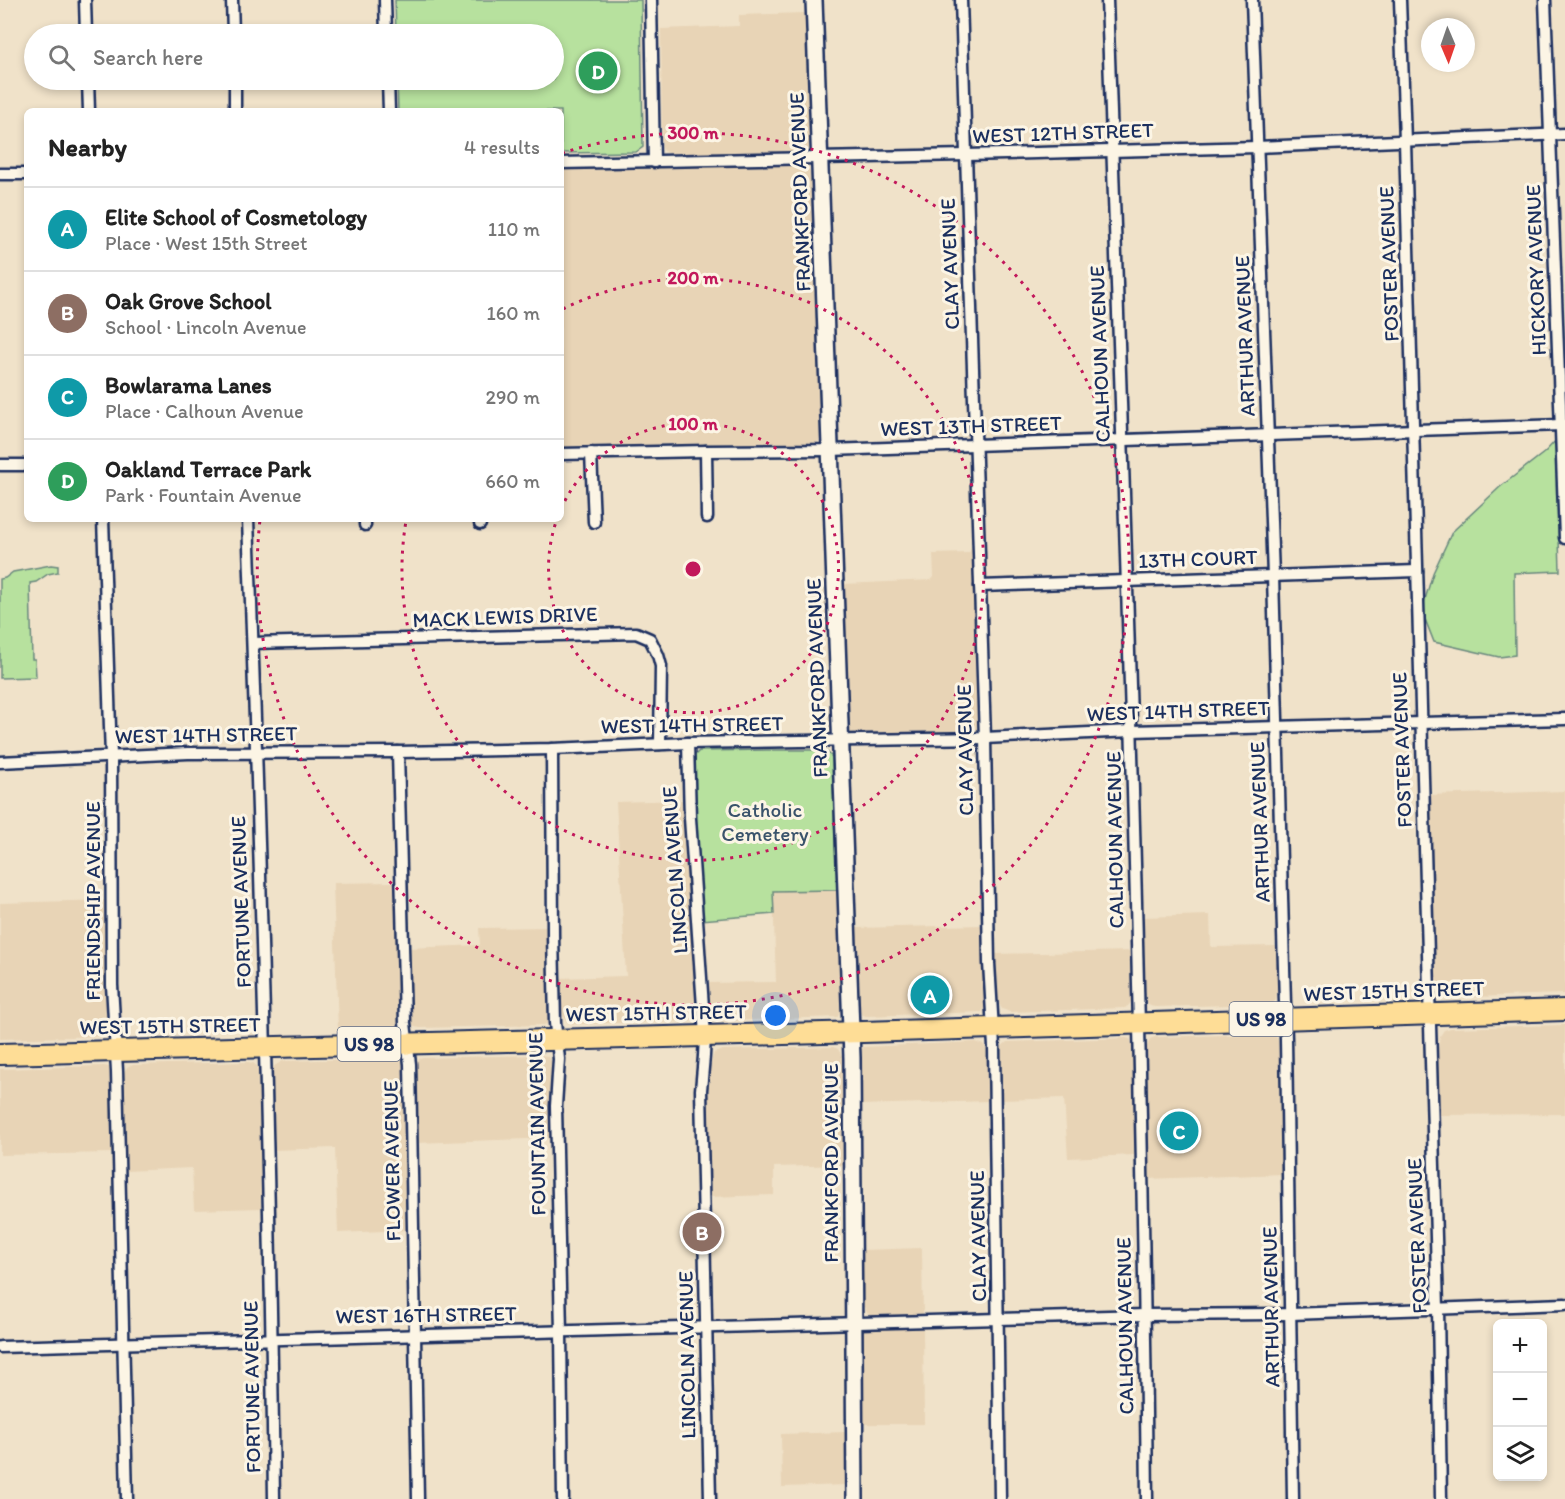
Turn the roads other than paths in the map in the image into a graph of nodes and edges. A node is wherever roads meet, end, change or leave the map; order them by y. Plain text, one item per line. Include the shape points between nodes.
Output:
1 (85, 0) edge
2 (232, 0) edge
3 (385, 0) edge
4 (651, 0) edge
5 (814, 0) edge
6 (961, 0) edge
7 (1107, 0) edge
8 (1252, 0) edge
9 (1400, 0) edge
10 (1545, 0) edge
11 (86, 24) edge
12 (233, 24) edge
13 (386, 24) edge
14 (88, 90) edge
15 (235, 90) edge
16 (388, 90) edge
17 (89, 108) edge
18 (236, 108) edge
19 (389, 108) edge
20 (1565, 134) edge
21 (1550, 135) junction
22 (1405, 141) junction
23 (1257, 147) junction
24 (1113, 151) junction
25 (967, 156) junction
26 (820, 159) junction
27 (654, 162) junction
28 (564, 163) edge
29 (0, 174) edge
30 (24, 174) edge
31 (1562, 425) junction
32 (1413, 431) junction
33 (1268, 435) junction
34 (1123, 440) junction
35 (974, 446) junction
36 (830, 450) junction
37 (706, 451) junction
38 (591, 453) junction
39 (564, 454) edge
40 (0, 465) edge
41 (24, 465) edge
42 (707, 517) dead end
43 (103, 522) edge
44 (248, 522) edge
45 (594, 522) dead end
46 (1565, 538) edge
47 (1417, 571) junction
48 (1273, 576) junction
49 (1127, 581) junction
50 (980, 585) junction
51 (253, 643) junction
52 (1565, 719) edge
53 (1421, 723) junction
54 (1277, 727) junction
55 (1132, 731) junction
56 (985, 738) junction
57 (841, 741) junction
58 (688, 743) junction
59 (660, 744) junction
60 (552, 749) junction
61 (256, 752) junction
62 (398, 752) junction
63 (111, 757) junction
64 (0, 762) edge
65 (1565, 1010) edge
66 (1430, 1014) junction
67 (1285, 1018) junction
68 (1139, 1022) junction
69 (993, 1027) junction
70 (851, 1032) junction
71 (705, 1036) junction
72 (557, 1040) junction
73 (407, 1043) junction
74 (265, 1047) junction
75 (116, 1051) junction
76 (0, 1054) edge
77 (1565, 1304) edge
78 (1438, 1308) junction
79 (1291, 1314) junction
80 (1145, 1315) junction
81 (999, 1319) junction
82 (853, 1323) junction
83 (706, 1328) junction
84 (561, 1332) junction
85 (415, 1334) junction
86 (272, 1338) junction
87 (123, 1343) junction
88 (0, 1347) edge
89 (127, 1499) edge
90 (273, 1499) edge
91 (418, 1499) edge
92 (563, 1499) edge
93 (710, 1499) edge
94 (855, 1499) edge
95 (1000, 1499) edge
96 (1146, 1499) edge
97 (1293, 1499) edge
98 (1441, 1499) edge

1 - 11 street
2 - 12 street
3 - 13 street
4 - 27 street
5 - 26 main road, FRANKFORD AVENUE
6 - 25 street, CLAY AVENUE
7 - 24 street, CALHOUN AVENUE
8 - 23 street, ARTHUR AVENUE
9 - 22 street, FOSTER AVENUE
10 - 21 street, HICKORY AVENUE
14 - 17 street
15 - 18 street
16 - 19 street
20 - 21 street, WEST 12TH STREET
21 - 22 street, WEST 12TH STREET
21 - 31 street, HICKORY AVENUE
22 - 23 street, WEST 12TH STREET
22 - 32 street, FOSTER AVENUE
23 - 24 street, WEST 12TH STREET
23 - 33 street, ARTHUR AVENUE
24 - 25 street, WEST 12TH STREET
24 - 34 street, CALHOUN AVENUE
25 - 26 street, WEST 12TH STREET
25 - 35 street, CLAY AVENUE
26 - 27 street, WEST 12TH STREET
26 - 36 main road, FRANKFORD AVENUE
27 - 28 street, WEST 12TH STREET
29 - 30 street
31 - 32 street, WEST 13TH STREET
31 - 46 street, HICKORY AVENUE
32 - 33 street, WEST 13TH STREET
32 - 47 street, FOSTER AVENUE
33 - 34 street, WEST 13TH STREET
33 - 48 street, ARTHUR AVENUE
34 - 35 street, WEST 13TH STREET
34 - 49 street, CALHOUN AVENUE
35 - 36 street, WEST 13TH STREET
35 - 50 street, CLAY AVENUE
36 - 37 street, WEST 13TH STREET
36 - 57 main road, FRANKFORD AVENUE
37 - 38 street, WEST 13TH STREET
37 - 42 street
38 - 39 street, WEST 13TH STREET
38 - 45 street
40 - 41 street
43 - 63 street, FRIENDSHIP AVENUE
44 - 51 street, FORTUNE AVENUE
47 - 48 street, 13TH COURT
47 - 53 street, FOSTER AVENUE
48 - 49 street, 13TH COURT
48 - 54 street, ARTHUR AVENUE
49 - 50 street, 13TH COURT
49 - 55 street, CALHOUN AVENUE
50 - 56 street, CLAY AVENUE
51 - 59 street, MACK LEWIS DRIVE via 636,633 650,639 661,666
51 - 61 street, FORTUNE AVENUE
52 - 53 street, WEST 14TH STREET
53 - 54 street, WEST 14TH STREET
53 - 66 street, FOSTER AVENUE
54 - 55 street, WEST 14TH STREET
54 - 67 street, ARTHUR AVENUE
55 - 56 street, WEST 14TH STREET
55 - 68 street, CALHOUN AVENUE
56 - 57 street, WEST 14TH STREET
56 - 69 street, CLAY AVENUE
57 - 58 street, WEST 14TH STREET
57 - 70 main road, FRANKFORD AVENUE
58 - 59 street, WEST 14TH STREET
58 - 71 street, LINCOLN AVENUE
59 - 60 street, WEST 14TH STREET
60 - 62 street, WEST 14TH STREET
60 - 72 street, FOUNTAIN AVENUE
61 - 62 street, WEST 14TH STREET
61 - 63 street, WEST 14TH STREET
61 - 74 street, FORTUNE AVENUE
62 - 73 street, FLOWER AVENUE
63 - 64 street, WEST 14TH STREET
63 - 75 street, FRIENDSHIP AVENUE
65 - 66 highway, WEST 15TH STREET / US 98
66 - 67 highway, WEST 15TH STREET / US 98
66 - 78 street, FOSTER AVENUE
67 - 68 highway, WEST 15TH STREET / US 98
67 - 79 street, ARTHUR AVENUE
68 - 69 highway, WEST 15TH STREET / US 98
68 - 80 street, CALHOUN AVENUE
69 - 70 highway, WEST 15TH STREET / US 98
69 - 81 street, CLAY AVENUE
70 - 71 highway, WEST 15TH STREET / US 98
70 - 82 main road, FRANKFORD AVENUE
71 - 72 highway, WEST 15TH STREET / US 98
71 - 83 street, LINCOLN AVENUE via 700,1090
72 - 73 highway, WEST 15TH STREET / US 98
72 - 84 street, FOUNTAIN AVENUE
73 - 74 highway, WEST 15TH STREET / US 98
73 - 85 street, FLOWER AVENUE
74 - 75 highway, WEST 15TH STREET / US 98
74 - 86 street, FORTUNE AVENUE
75 - 76 highway, WEST 15TH STREET / US 98
75 - 87 street, FRIENDSHIP AVENUE
77 - 78 street, WEST 16TH STREET
78 - 79 street, WEST 16TH STREET
78 - 98 street, FOSTER AVENUE
79 - 80 street, WEST 16TH STREET
79 - 97 street, ARTHUR AVENUE
80 - 81 street, WEST 16TH STREET
80 - 96 street, CALHOUN AVENUE
81 - 82 street, WEST 16TH STREET
81 - 95 street, CLAY AVENUE
82 - 83 street, WEST 16TH STREET
82 - 94 main road, FRANKFORD AVENUE
83 - 84 street, WEST 16TH STREET
83 - 93 street, LINCOLN AVENUE
84 - 85 street, WEST 16TH STREET
84 - 92 street, FOUNTAIN AVENUE
85 - 86 street, WEST 16TH STREET
85 - 91 street, FLOWER AVENUE
86 - 87 street, WEST 16TH STREET
86 - 90 street, FORTUNE AVENUE
87 - 88 street, WEST 16TH STREET
87 - 89 street, FRIENDSHIP AVENUE

